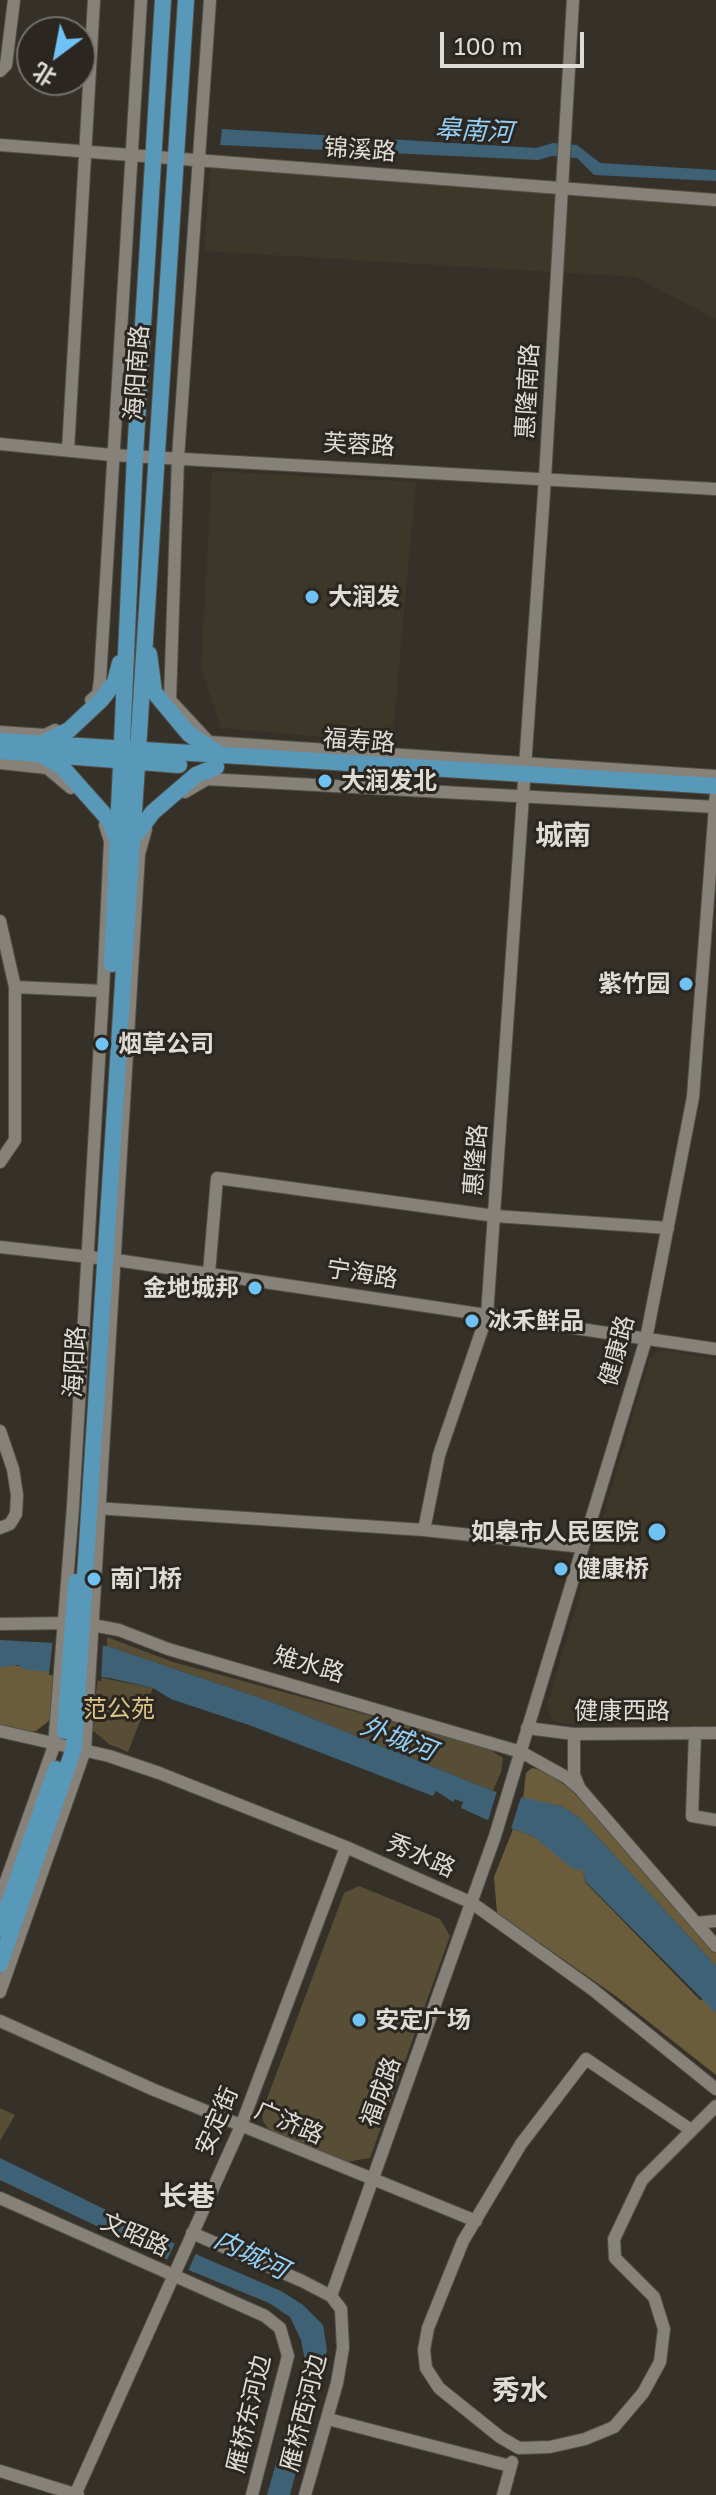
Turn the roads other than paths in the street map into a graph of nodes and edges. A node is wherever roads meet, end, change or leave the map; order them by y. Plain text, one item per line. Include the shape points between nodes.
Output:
1 (14, 0) edge
2 (94, 0) edge
3 (141, 0) edge
4 (163, 0) edge
5 (186, 0) edge
6 (210, 0) edge
7 (573, 0) edge
8 (0, 71) edge
9 (0, 145) edge
10 (87, 152) junction
11 (131, 155) junction
12 (154, 157) junction
13 (176, 158) junction
14 (201, 160) junction
15 (561, 187) junction
16 (716, 200) edge
17 (0, 444) edge
18 (68, 450) junction
19 (112, 455) junction
20 (135, 455) junction
21 (156, 457) junction
22 (178, 458) junction
23 (545, 478) junction
24 (716, 489) edge
25 (136, 629) junction
26 (0, 732) edge
27 (0, 741) edge
28 (43, 749) junction
29 (0, 751) edge
30 (129, 755) junction
31 (221, 762) junction
32 (0, 763) edge
33 (716, 776) edge
34 (522, 779) junction
35 (716, 786) edge
36 (716, 799) edge
37 (124, 842) junction
38 (0, 921) edge
39 (15, 987) junction
40 (103, 991) junction
41 (0, 1162) edge
42 (495, 1216) junction
43 (668, 1228) junction
44 (0, 1247) edge
45 (101, 1259) junction
46 (209, 1273) junction
47 (487, 1315) junction
48 (646, 1339) junction
49 (716, 1349) edge
50 (0, 1431) edge
51 (86, 1508) junction
52 (0, 1528) edge
53 (424, 1530) junction
54 (583, 1547) junction
55 (0, 1624) edge
56 (79, 1628) junction
57 (527, 1728) junction
58 (0, 1731) edge
59 (695, 1733) junction
60 (716, 1733) edge
61 (574, 1734) junction
62 (69, 1747) junction
63 (521, 1752) junction
64 (580, 1789) junction
65 (716, 1820) edge
66 (346, 1847) junction
67 (0, 1898) edge
68 (472, 1903) junction
69 (716, 1921) edge
70 (696, 1923) junction
71 (0, 1929) edge
72 (716, 1946) edge
73 (0, 1964) edge
74 (0, 1992) edge
75 (0, 2021) edge
76 (716, 2089) edge
77 (716, 2106) edge
78 (241, 2126) junction
79 (691, 2130) junction
80 (372, 2182) junction
81 (0, 2198) edge
82 (476, 2221) junction
83 (191, 2236) junction
84 (174, 2274) junction
85 (331, 2296) junction
86 (286, 2343) joint
87 (328, 2419) junction
88 (519, 2448) junction
89 (510, 2466) junction
90 (0, 2471) edge
91 (76, 2495) edge
92 (252, 2495) edge
93 (305, 2495) edge
94 (503, 2495) edge

1 - 8 street via 6,65
2 - 10 street
3 - 11 street
4 - 12 main road, 海阳南路
5 - 13 main road, 海阳南路
6 - 14 street
7 - 15 street, 惠隆南路
9 - 10 street, 锦溪路
10 - 11 street, 锦溪路
10 - 18 street
11 - 12 street, 锦溪路
11 - 19 street
12 - 13 street, 锦溪路
12 - 20 main road, 海阳南路
13 - 14 street, 锦溪路
13 - 21 main road, 海阳南路
14 - 15 street, 锦溪路
14 - 22 street
15 - 16 street, 锦溪路
15 - 23 street, 惠隆南路
17 - 18 street, 芙蓉路
18 - 19 street, 芙蓉路
19 - 20 street, 芙蓉路
19 - 26 street via 98,694 62,727 45,735
20 - 21 street, 芙蓉路
20 - 25 main road, 海阳南路
21 - 22 street, 芙蓉路
21 - 25 main road, 海阳南路
22 - 23 street, 芙蓉路
22 - 34 street via 168,686 170,700 209,742
23 - 24 street, 芙蓉路
23 - 34 street, 惠隆南路
25 - 28 main road via 115,682
25 - 30 main road, 海阳南路
25 - 31 main road via 154,692
27 - 28 main road, 福寿路
28 - 29 main road, 福寿路
28 - 30 main road, 福寿路
28 - 37 main road
30 - 31 main road, 福寿路
30 - 37 main road, 海阳路
31 - 34 main road, 福寿路
31 - 37 main road via 196,775
32 - 40 street via 47,768 105,824 110,841
33 - 34 street
34 - 35 main road, 福寿路
34 - 36 main road, 福寿路
34 - 42 street, 惠隆路
34 - 45 street via 207,779 151,822 139,854
36 - 43 street, 健康路 via 693,1097
37 - 45 main road, 海阳路
38 - 39 street
39 - 40 street
39 - 41 street via 15,1140
40 - 45 street
42 - 43 street
42 - 46 street via 217,1178
42 - 47 street, 惠隆路
43 - 48 street, 健康路
44 - 45 street, 宁海路
45 - 46 street, 宁海路
45 - 51 main road, 海阳路
46 - 47 street, 宁海路
47 - 48 street, 宁海路
47 - 53 street, 惠隆路 via 439,1455
48 - 49 street, 宁海路
48 - 54 street, 健康路
50 - 52 street via 17,1495 16,1514
51 - 53 street
51 - 56 main road, 海阳路
53 - 54 street
54 - 57 street, 健康路
55 - 56 street, 雉水路
56 - 62 main road, 海阳路
56 - 63 street, 雉水路
57 - 61 street, 健康西路
57 - 63 street, 健康路
58 - 62 street, 秀水路
59 - 60 street, 健康西路
59 - 61 street, 健康西路
59 - 65 street via 692,1816
61 - 64 street via 574,1775
62 - 66 street, 秀水路 via 159,1773
62 - 67 street
62 - 71 main road, 海阳路
62 - 73 main road, 海阳路
62 - 74 street
63 - 64 street, 雉水路
63 - 68 street, 健康路
64 - 70 street
66 - 68 street, 秀水路
66 - 78 street, 安定街
68 - 76 street, 秀水路
68 - 80 street, 福成路
69 - 70 street
70 - 72 street
75 - 78 street, 广济路
77 - 79 street
78 - 80 street, 广济路
78 - 83 street, 安定街
79 - 82 street via 586,2059 521,2144
79 - 88 street via 642,2180 614,2239 615,2258 654,2297 664,2329 660,2362 629,2413 614,2427 562,2444
80 - 82 street, 广济路
80 - 85 street, 福成路
81 - 84 street, 文昭路
82 - 88 street via 428,2328 426,2368 460,2407
83 - 84 street, 安定街
83 - 85 street
84 - 86 street, 文昭路 via 265,2316 280,2328
84 - 91 street, 安定街
85 - 87 street, 雁桥西河边 via 341,2309 343,2336
86 - 92 street, 雁桥东河边 via 288,2356
87 - 89 street
87 - 93 street, 雁桥西河边
88 - 89 street
89 - 94 street
90 - 91 street

